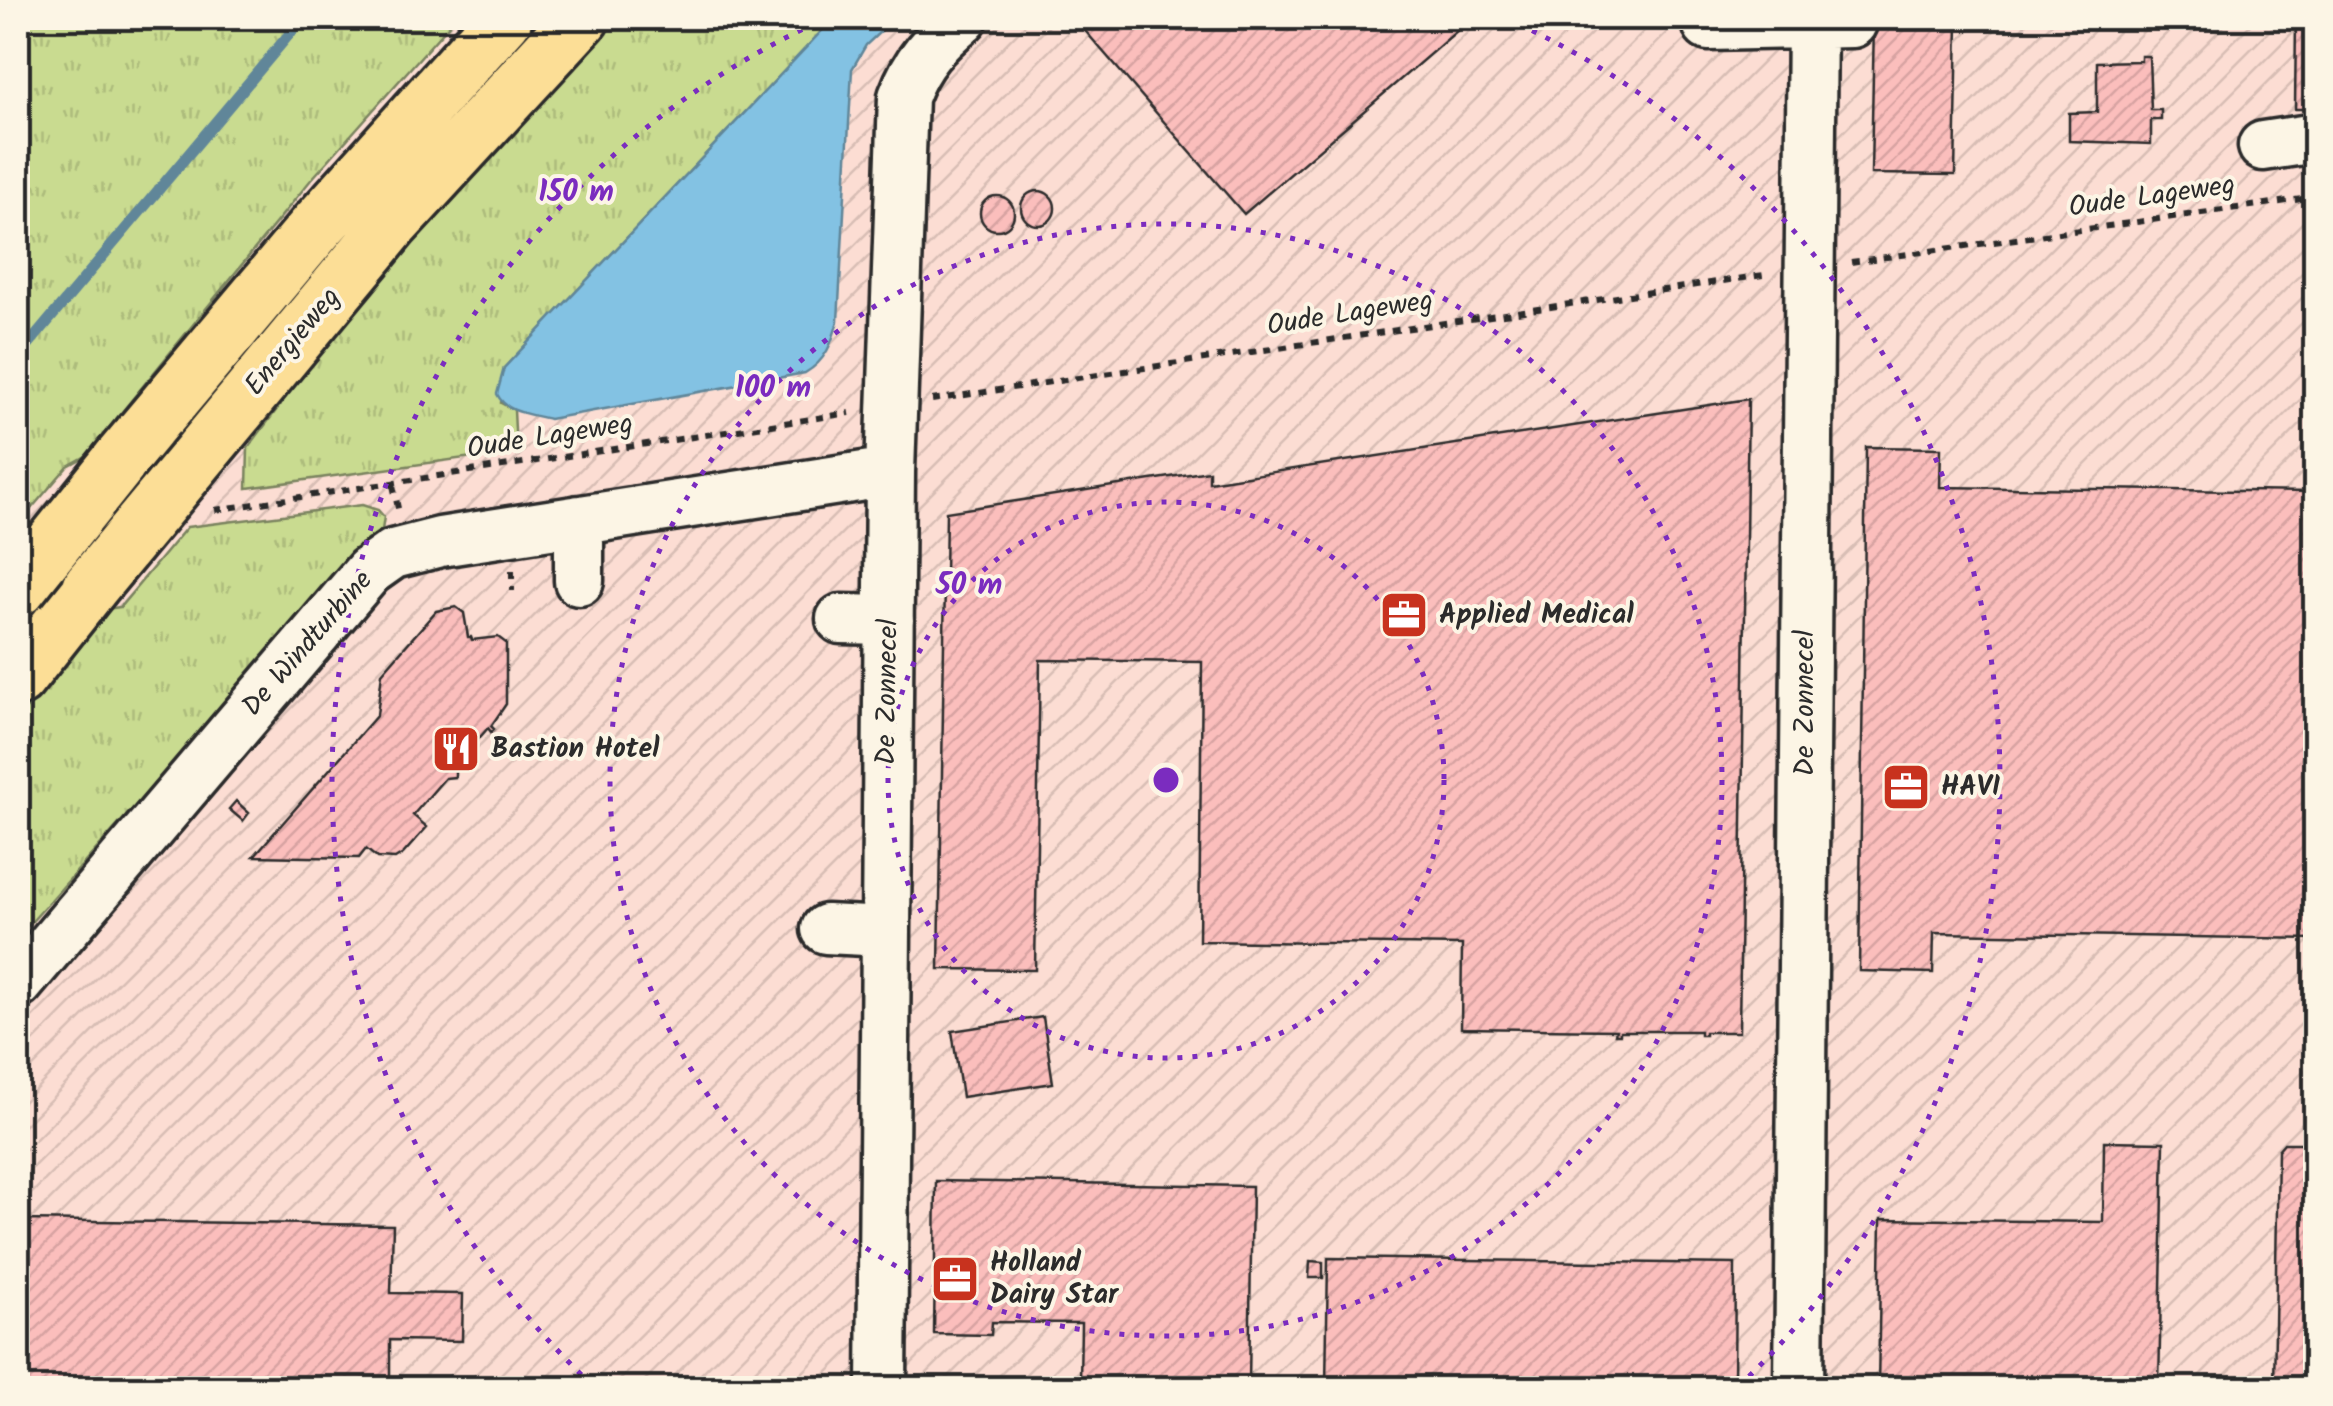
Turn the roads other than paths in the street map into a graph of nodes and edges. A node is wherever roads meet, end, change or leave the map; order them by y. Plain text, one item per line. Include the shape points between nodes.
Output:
1 (504, 18) edge
2 (581, 18) edge
3 (963, 18) edge
4 (1825, 22) edge
5 (1708, 26) dead end
6 (2316, 138) edge
7 (2263, 146) dead end
8 (890, 472) junction
9 (579, 520) junction
10 (579, 580) dead end
11 (18, 588) edge
12 (841, 619) dead end
13 (889, 620) junction
14 (18, 678) edge
15 (826, 928) dead end
16 (886, 932) junction
17 (18, 984) edge
18 (882, 1388) edge
19 (1799, 1388) edge

1 - 11 main road, Energieweg, bridge via 318,226
2 - 14 main road, Energieweg, bridge via 391,224
3 - 8 street, De Zonnecel via 928,47 902,97
4 - 5 street
4 - 19 street, De Zonnecel via 1808,268
6 - 7 street
8 - 9 street, De Windturbine
8 - 13 street, De Zonnecel
9 - 10 street
9 - 17 street, De Windturbine via 407,549 369,571
12 - 13 street
13 - 16 street, De Zonnecel
15 - 16 street
16 - 18 street, De Zonnecel

